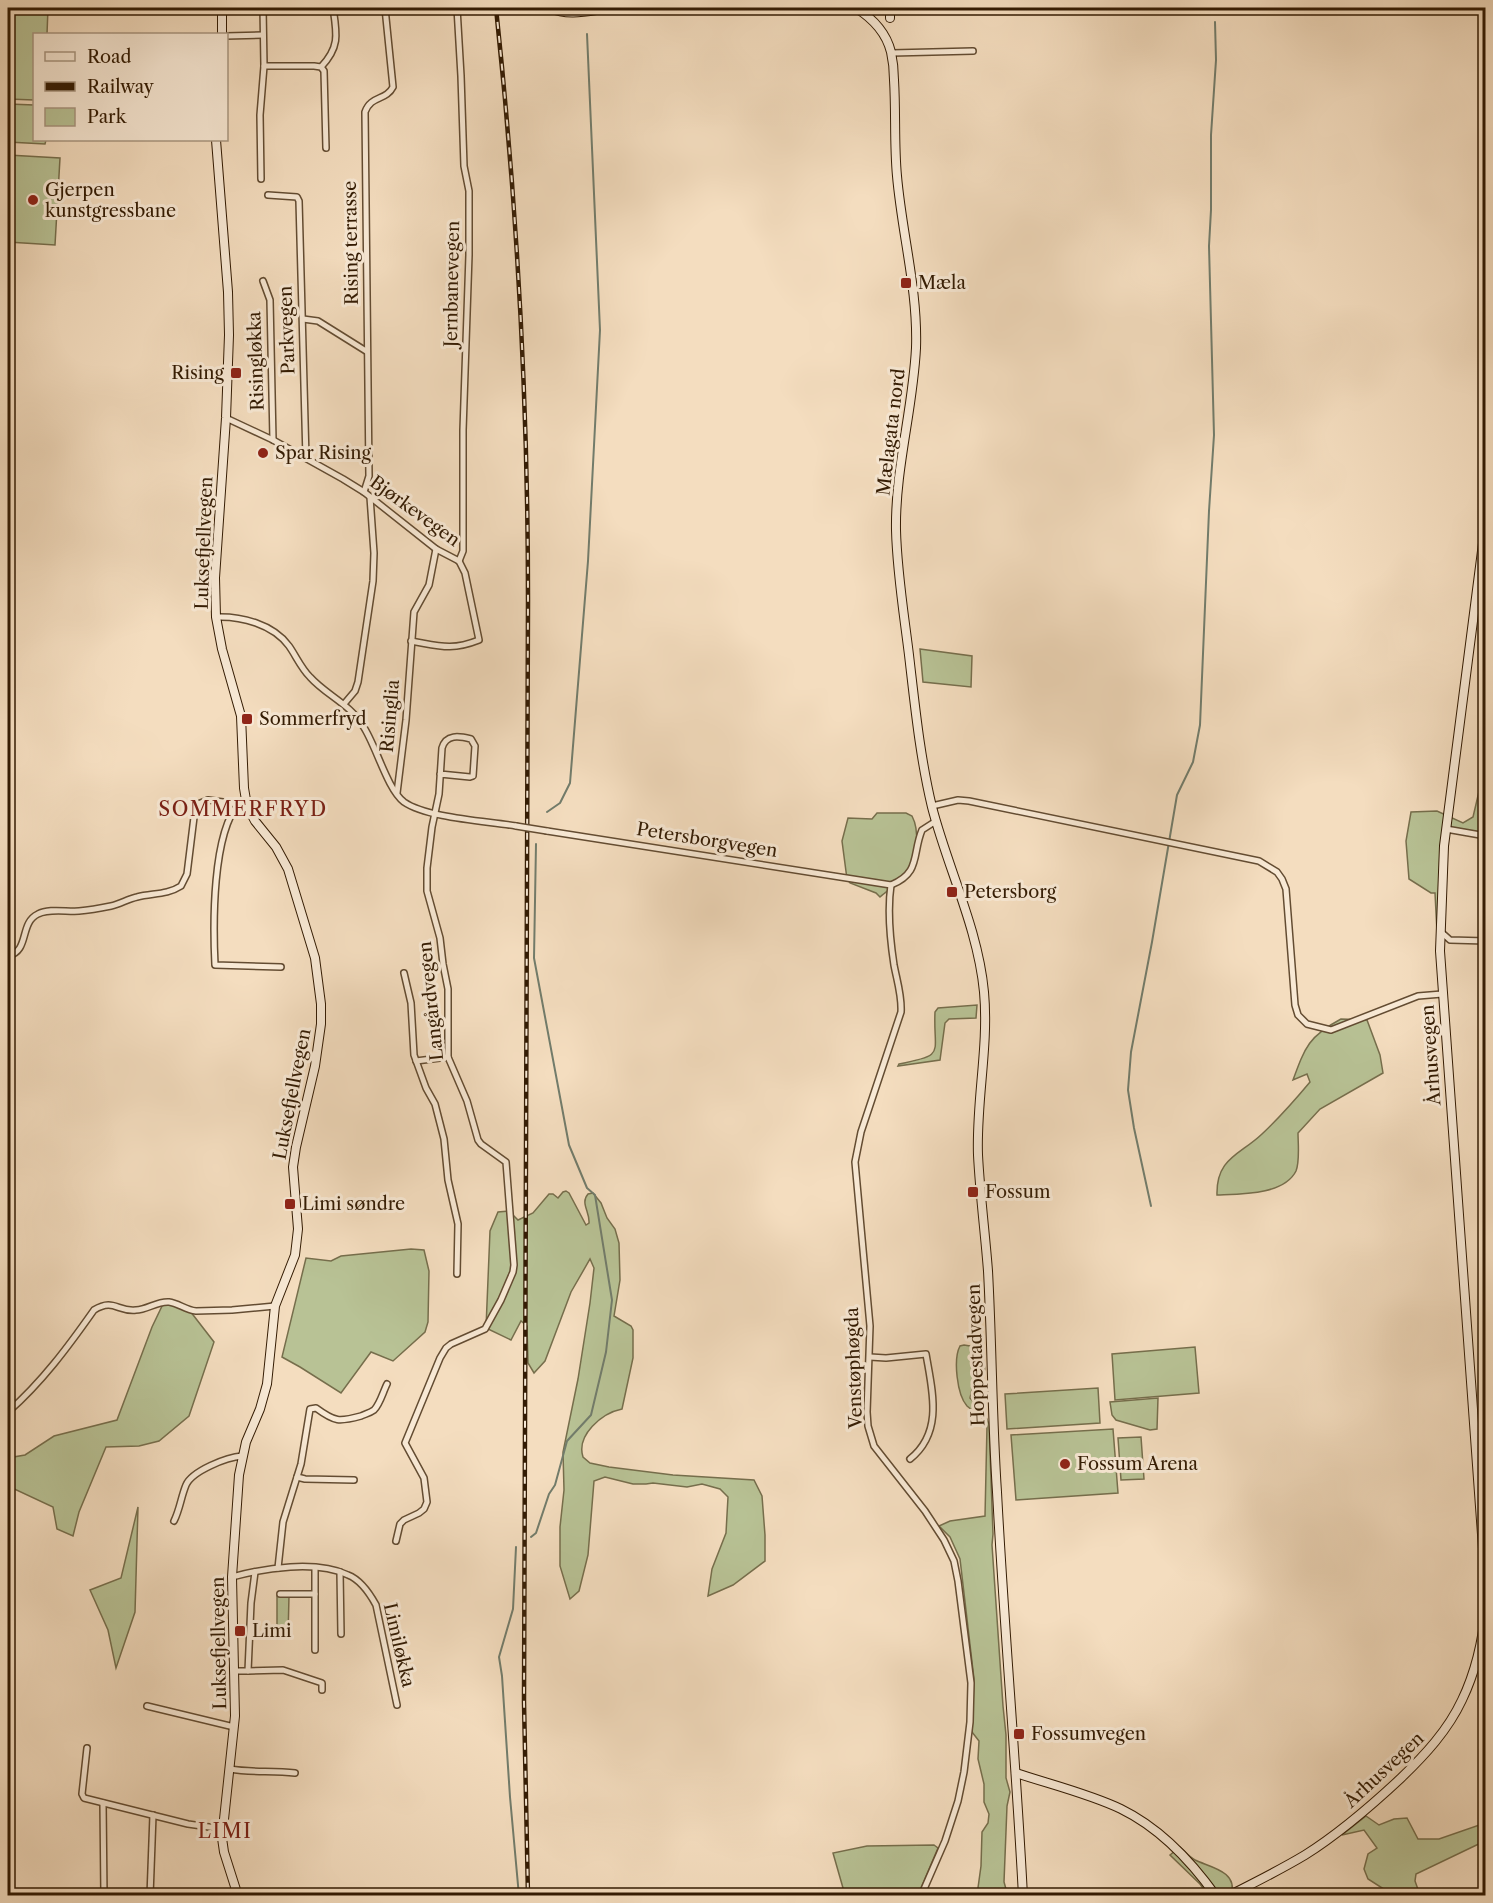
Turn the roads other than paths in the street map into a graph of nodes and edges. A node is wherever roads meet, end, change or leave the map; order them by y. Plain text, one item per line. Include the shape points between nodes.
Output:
1 (222, 8) edge
2 (263, 8) edge
3 (333, 8) edge
4 (385, 8) edge
5 (457, 8) edge
6 (551, 8) edge
7 (611, 8) edge
8 (856, 8) edge
9 (890, 8) edge
10 (890, 18) dead end
11 (222, 33) edge
12 (263, 35) junction
13 (228, 36) edge
14 (973, 51) dead end
15 (892, 53) junction
16 (264, 66) junction
17 (321, 67) junction
18 (216, 141) edge
19 (326, 148) dead end
20 (261, 179) dead end
21 (268, 195) dead end
22 (262, 282) dead end
23 (303, 319) junction
24 (366, 351) junction
25 (226, 418) junction
26 (273, 440) junction
27 (306, 458) junction
28 (364, 492) junction
29 (370, 497) junction
30 (1485, 520) edge
31 (436, 549) junction
32 (459, 561) junction
33 (216, 617) junction
34 (411, 641) junction
35 (344, 704) junction
36 (440, 774) junction
37 (397, 793) junction
38 (242, 802) junction
39 (932, 806) junction
40 (435, 814) junction
41 (936, 821) junction
42 (1446, 829) junction
43 (1485, 836) edge
44 (891, 885) junction
45 (1440, 931) junction
46 (1450, 940) junction
47 (1485, 941) edge
48 (1440, 951) junction
49 (8, 956) edge
50 (281, 967) dead end
51 (404, 973) dead end
52 (1442, 994) junction
53 (448, 1057) junction
54 (416, 1061) junction
55 (457, 1274) dead end
56 (275, 1305) junction
57 (870, 1357) junction
58 (387, 1384) dead end
59 (8, 1412) edge
60 (242, 1456) junction
61 (910, 1459) dead end
62 (297, 1477) junction
63 (354, 1480) dead end
64 (174, 1521) dead end
65 (396, 1541) dead end
66 (278, 1568) junction
67 (315, 1568) junction
68 (255, 1572) junction
69 (340, 1572) junction
70 (232, 1577) junction
71 (1485, 1590) edge
72 (280, 1594) dead end
73 (315, 1594) junction
74 (1485, 1607) edge
75 (341, 1634) dead end
76 (305, 1645) dead end
77 (234, 1671) junction
78 (246, 1672) junction
79 (322, 1690) dead end
80 (397, 1705) dead end
81 (147, 1706) dead end
82 (234, 1726) junction
83 (87, 1748) dead end
84 (230, 1769) junction
85 (295, 1773) dead end
86 (1016, 1773) junction
87 (104, 1803) junction
88 (153, 1815) junction
89 (223, 1829) junction
90 (104, 1896) edge
91 (150, 1896) edge
92 (238, 1896) edge
93 (921, 1896) edge
94 (1023, 1896) edge
95 (1216, 1896) edge
96 (1228, 1896) edge

1 - 11 main road
2 - 12 street
3 - 17 street via 335,45
4 - 24 street, Rising terrasse via 393,87 389,94 370,103 365,112
5 - 32 street, Jernbanevegen via 464,166 469,190 463,551
6 - 7 main road via 563,12
8 - 15 main road, Mælagata nord via 873,20
9 - 10 main road
12 - 13 street
12 - 16 street
14 - 15 street
15 - 39 main road, Mælagata nord via 897,182 916,329 915,367 898,491 897,543 918,730
16 - 17 street
16 - 20 street
17 - 19 street via 325,74
18 - 25 main road, Luksefjellvegen via 229,316
21 - 23 street, Parkvegen via 292,195 299,201
22 - 26 street, Risingløkka via 270,300
23 - 24 street via 318,321
23 - 27 street, Parkvegen
24 - 28 street, Rising terrasse via 369,477
25 - 26 street, Bjørkevegen
25 - 33 main road, Luksefjellvegen via 214,578
26 - 27 street, Bjørkevegen
27 - 28 street, Bjørkevegen
28 - 29 street, Bjørkevegen
29 - 31 street, Bjørkevegen
29 - 35 street via 373,581 358,682
30 - 42 main road, Århusvegen
31 - 32 street, Bjørkevegen
31 - 34 street, Risinglia via 429,585 414,612
32 - 34 street via 479,640 451,647
33 - 35 street via 255,622 279,636 309,676
33 - 38 main road, Luksefjellvegen via 241,716
34 - 37 street, Risinglia
35 - 37 street via 363,725
36 - 36 street via 444,740 471,740 475,746 473,776
36 - 40 street
37 - 40 street, Petersborgvegen via 404,801
38 - 49 street via 208,800 198,804 188,874 181,886 111,906 37,914 30,921 21,946
38 - 50 street via 226,827 220,858 214,918 215,965
38 - 56 main road, Luksefjellvegen via 288,868 321,992 316,1059 293,1167 297,1247
39 - 41 main road, Mælagata nord
39 - 52 street via 969,801 1259,861 1273,868 1286,889 1295,1007 1307,1024 1331,1030 1418,996
40 - 44 street, Petersborgvegen, bridge
40 - 53 street, Langårdvegen via 427,891 448,989
41 - 44 street via 922,830 909,872
41 - 86 main road, Hoppestadvegen via 978,951 985,997 978,1149
42 - 43 street
42 - 45 main road, Århusvegen
44 - 57 street, Venstøphøgda via 889,926 901,1012 861,1132 855,1162
45 - 46 street
45 - 48 main road, Århusvegen
46 - 47 street
46 - 48 street
48 - 52 main road, Århusvegen
51 - 54 street, Langårdvegen
52 - 71 main road, Århusvegen
53 - 54 street
53 - 65 street, Langårdvegen via 478,1140 506,1162 514,1265 508,1286 485,1329 451,1344 440,1358 405,1443 424,1478 427,1502 424,1509 400,1524
54 - 55 street, Langårdvegen via 435,1104 444,1139 448,1180 457,1213
56 - 59 street via 190,1311 164,1302 135,1311 102,1305 94,1310 54,1366
56 - 60 main road, Luksefjellvegen via 266,1392
57 - 61 street via 926,1354 933,1417 923,1445
57 - 93 street, Venstøphøgda via 867,1412 871,1437 944,1540 954,1562 971,1683 970,1722 958,1801
58 - 62 street via 373,1412 343,1421 310,1409
60 - 64 street via 234,1456 190,1478
60 - 70 main road, Luksefjellvegen
62 - 63 street
62 - 66 street via 284,1522
66 - 67 street, Limiløkka
66 - 68 street, Limiløkka
67 - 69 street, Limiløkka
67 - 73 street
68 - 70 street, Limiløkka
68 - 78 street
69 - 75 street
69 - 80 street, Limiløkka via 356,1580 376,1605
70 - 77 main road, Luksefjellvegen
72 - 73 street
73 - 76 street via 315,1648
74 - 96 main road, Århusvegen via 1479,1653 1463,1699 1419,1760 1339,1832
77 - 78 street
77 - 82 main road, Luksefjellvegen
78 - 79 street via 283,1670 322,1683
81 - 82 street
82 - 84 main road, Luksefjellvegen
83 - 87 street via 82,1794
84 - 85 street
84 - 89 main road, Luksefjellvegen
86 - 94 main road, Hoppestadvegen
86 - 95 main road via 1121,1809 1144,1822 1197,1870
87 - 88 street
87 - 90 street
88 - 89 street
88 - 91 street
89 - 92 main road, Luksefjellvegen via 224,1852

